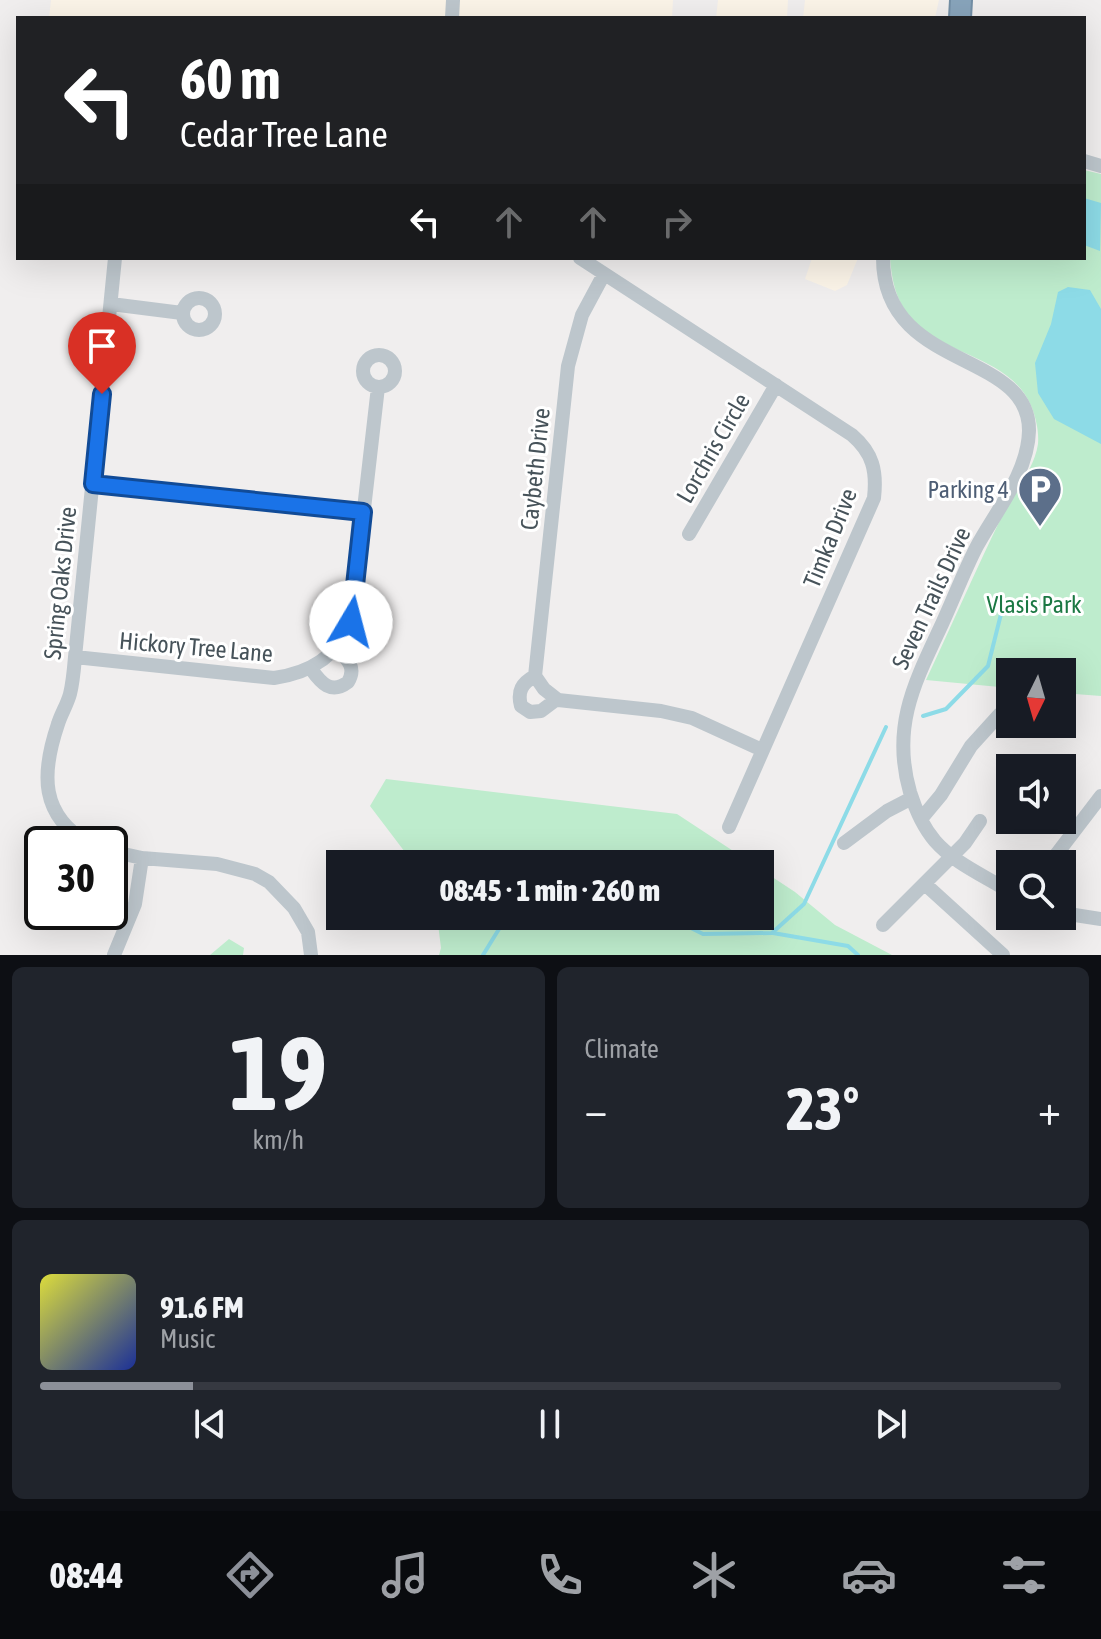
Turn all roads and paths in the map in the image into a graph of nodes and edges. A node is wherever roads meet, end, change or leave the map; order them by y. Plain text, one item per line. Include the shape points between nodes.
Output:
1 (115, 260) edge
2 (583, 260) edge
3 (883, 260) edge
4 (604, 274) junction
5 (111, 304) junction
6 (182, 313) dead end
7 (776, 385) junction
8 (378, 387) dead end
9 (93, 484) junction
10 (363, 512) junction
11 (689, 534) dead end
12 (336, 648) junction
13 (75, 657) junction
14 (311, 669) junction
15 (535, 676) junction
16 (557, 699) junction
17 (996, 718) edge
18 (762, 750) junction
19 (1101, 796) edge
20 (912, 798) junction
21 (921, 819) junction
22 (980, 821) dead end
23 (66, 826) edge
24 (729, 827) dead end
25 (844, 843) dead end
26 (1060, 850) edge
27 (128, 855) edge
28 (952, 857) junction
29 (142, 858) junction
30 (996, 884) edge
31 (926, 885) junction
32 (1076, 915) edge
33 (1101, 919) edge
34 (883, 925) dead end
35 (114, 955) edge
36 (311, 955) edge
37 (1003, 955) edge

1 - 5 street, Spring Oaks Drive
2 - 4 street, Timka Drive
3 - 20 street, Seven Trails Drive via 886,291 908,327 1016,393 1029,428 1027,454 976,548 907,705 904,769
4 - 7 street, Timka Drive
4 - 15 street, Caybeth Drive via 582,315 568,366
5 - 6 street
5 - 9 street, Spring Oaks Drive
7 - 11 street, Lorchris Circle
7 - 18 street, Timka Drive via 865,446 875,484 874,498
8 - 10 street
9 - 10 street
9 - 13 street, Spring Oaks Drive
10 - 12 street, Hickory Tree Lane via 351,622
12 - 14 street, Hickory Tree Lane
12 - 14 street via 351,665 348,682 331,688
13 - 14 street, Hickory Tree Lane via 274,678
13 - 23 street, Spring Oaks Drive via 48,765 49,802
15 - 16 street
15 - 16 street, Caybeth Drive via 522,686 521,706 541,711
16 - 18 street, Caybeth Drive via 692,718
17 - 21 street
18 - 24 street, Timka Drive
19 - 26 street
20 - 21 street, Seven Trails Drive
20 - 25 street
21 - 28 street, Seven Trails Drive
22 - 28 street
27 - 29 street
28 - 30 street, Seven Trails Drive
28 - 31 street
29 - 35 street via 135,904
29 - 36 street via 237,868 269,882 301,919
31 - 34 street
31 - 37 street
32 - 33 street

